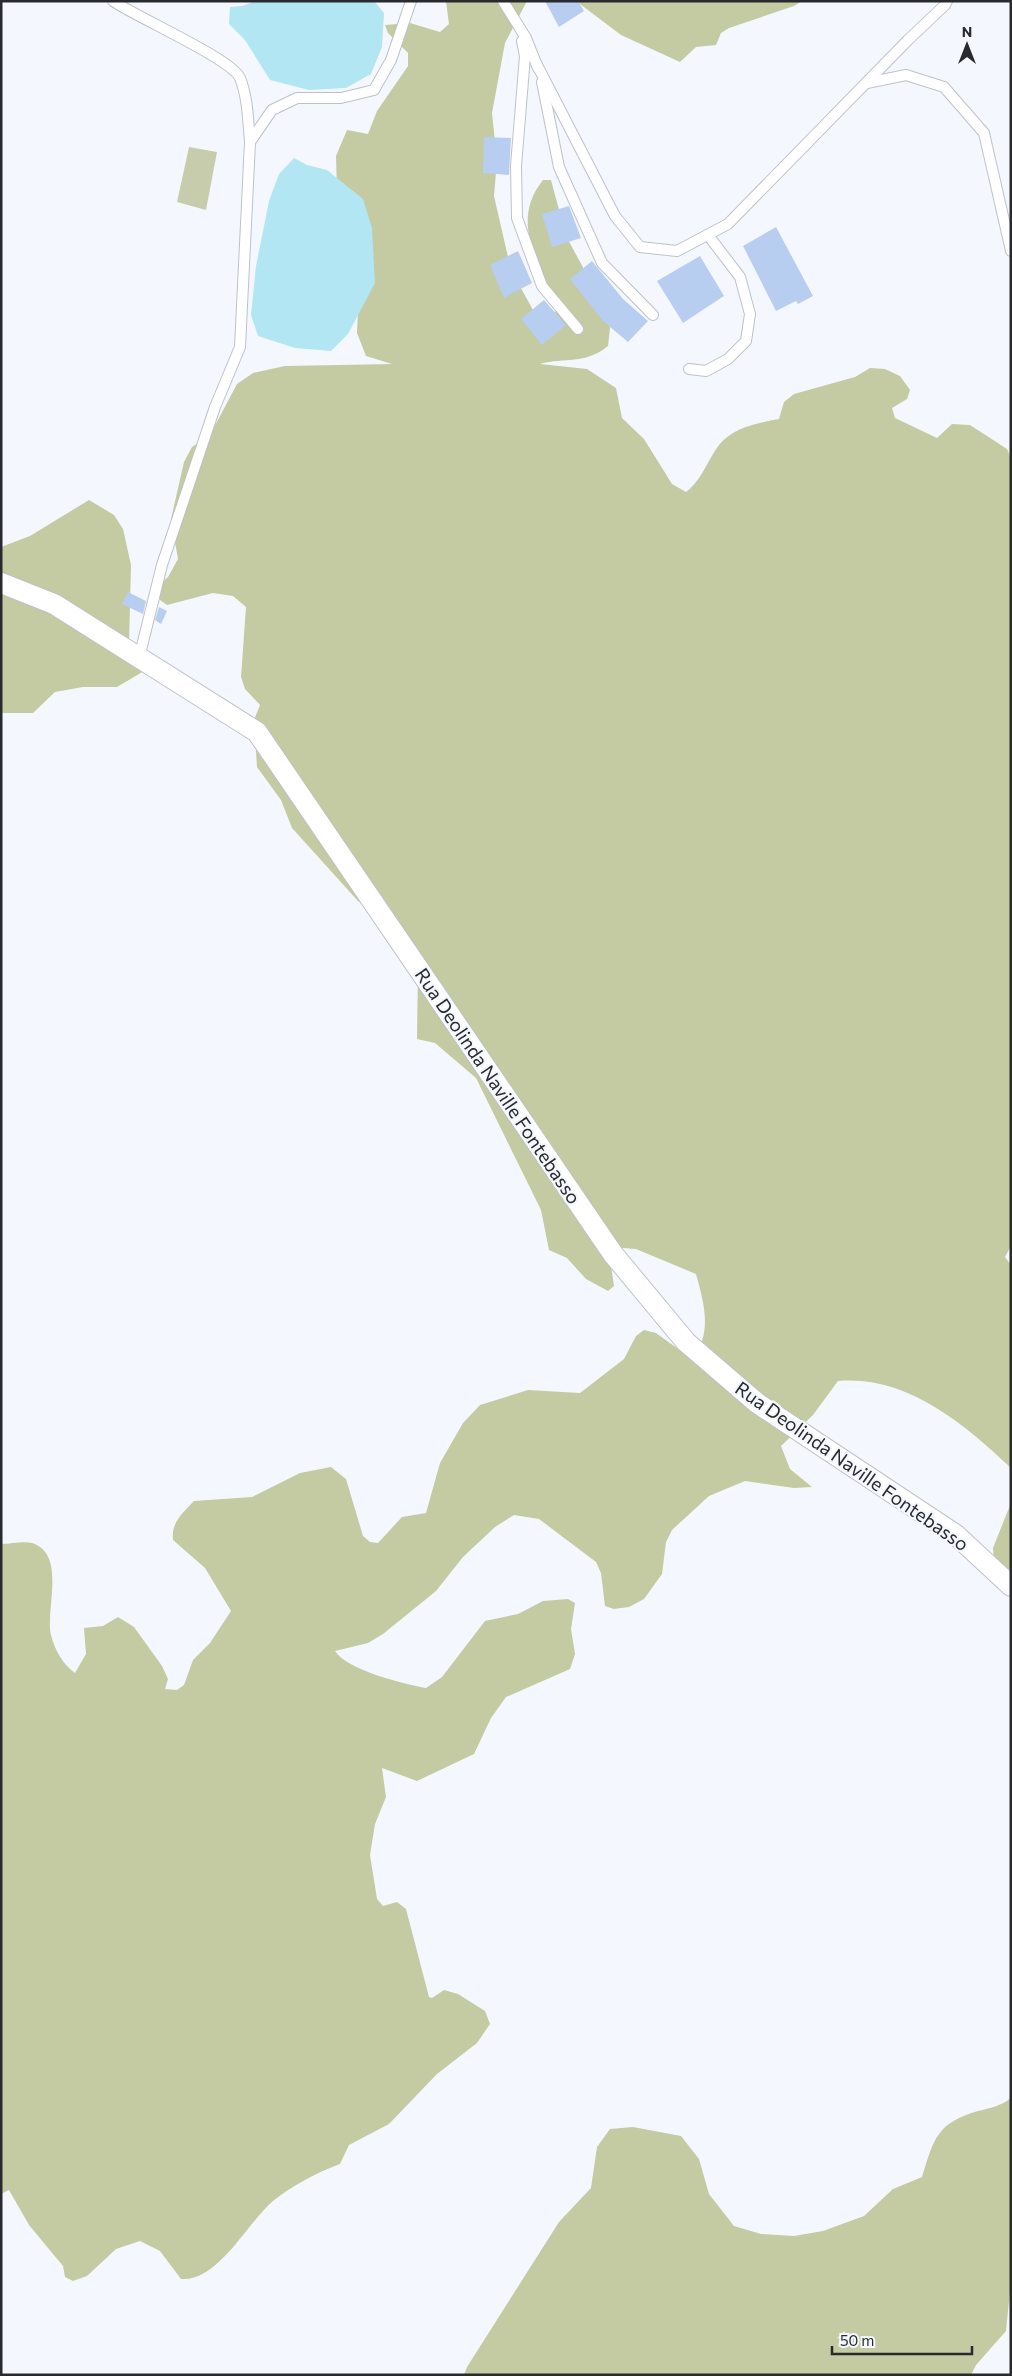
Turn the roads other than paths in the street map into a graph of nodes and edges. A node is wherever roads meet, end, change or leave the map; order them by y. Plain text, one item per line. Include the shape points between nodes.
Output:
1 (113, 1) edge
2 (411, 1) edge
3 (503, 1) edge
4 (947, 1) edge
5 (520, 28) junction
6 (536, 62) junction
7 (866, 83) junction
8 (250, 142) junction
9 (708, 235) junction
10 (1011, 251) edge
11 (653, 315) dead end
12 (578, 329) dead end
13 (689, 369) dead end
14 (1, 583) edge
15 (139, 658) junction
16 (1011, 1586) edge

1 - 8 lane via 218,58 240,76 247,105
2 - 8 lane via 391,60 374,90 341,98 297,98 272,110
3 - 5 lane
4 - 7 lane
5 - 6 lane
5 - 12 lane via 525,56 516,166 516,218 542,286
6 - 9 lane via 615,216 640,247 677,251
6 - 11 lane via 560,167 602,263
7 - 9 lane via 728,224
7 - 10 lane via 906,75 944,87 984,133
8 - 15 lane via 240,347 215,407 162,565
9 - 13 lane via 740,278 750,314 746,341 728,359 706,370
14 - 15 street, Rua Deolinda Naville Fontebasso via 54,604
15 - 16 street, Rua Deolinda Naville Fontebasso via 257,732 613,1254 686,1342 757,1404 956,1535

